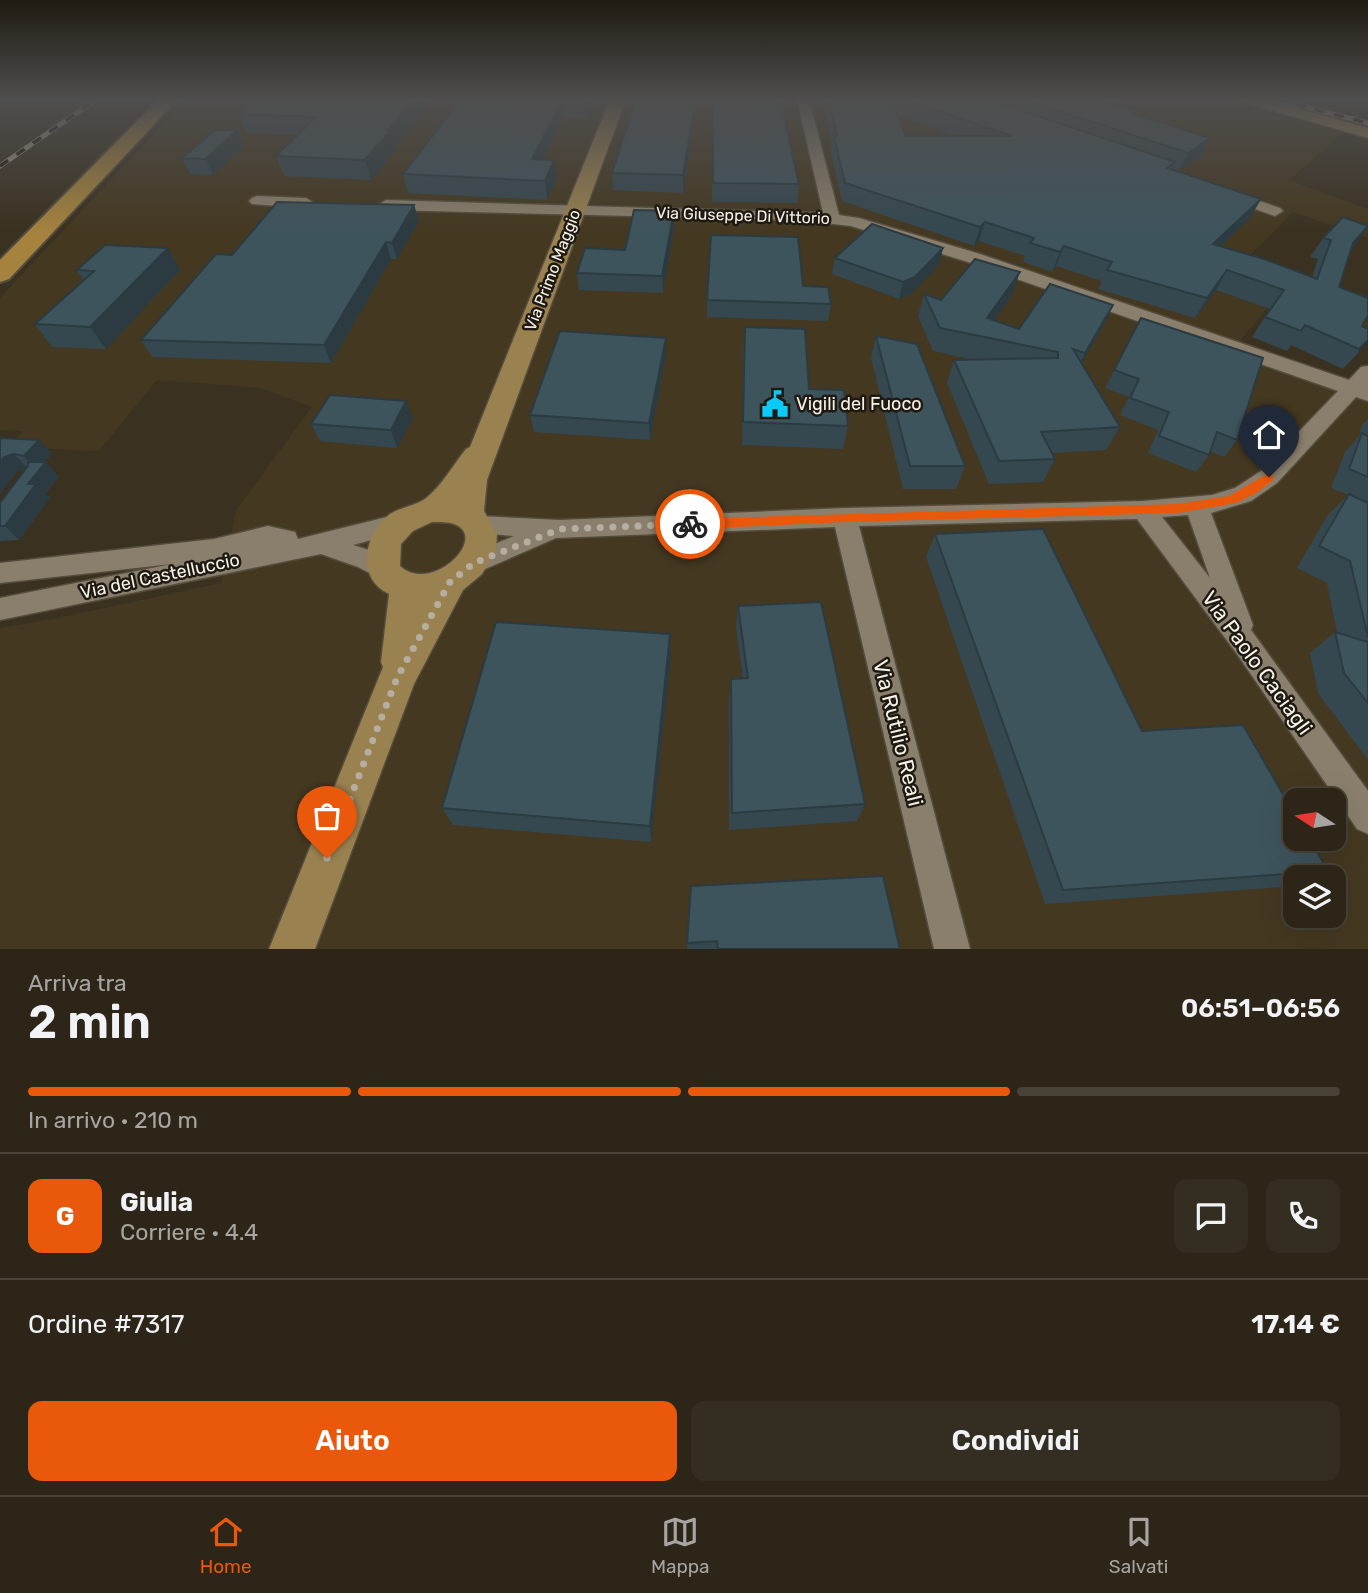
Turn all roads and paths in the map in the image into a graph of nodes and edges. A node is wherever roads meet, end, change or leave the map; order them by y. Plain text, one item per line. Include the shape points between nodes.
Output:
1 (112, 143) edge
2 (126, 143) edge
3 (601, 143) edge
4 (814, 143) edge
5 (1223, 193) edge
6 (257, 201) dead end
7 (327, 203) edge
8 (369, 205) edge
9 (574, 211) junction
10 (1275, 211) dead end
11 (832, 218) junction
12 (0, 257) edge
13 (0, 274) edge
14 (1362, 385) edge
15 (487, 442) junction
16 (1198, 506) junction
17 (1143, 510) junction
18 (418, 516) junction
19 (845, 517) junction
20 (474, 520) junction
21 (560, 529) junction
22 (321, 544) junction
23 (291, 550) junction
24 (462, 572) junction
25 (0, 573) edge
26 (395, 579) junction
27 (0, 609) edge
28 (1247, 645) junction
29 (397, 678) junction
30 (1368, 818) edge
31 (292, 949) edge
32 (952, 949) edge

1 - 12 highway
2 - 13 highway
3 - 9 main road, Via Primo Maggio
4 - 11 street
5 - 10 street
6 - 7 street
8 - 9 street, Via Giuseppe Di Vittorio
9 - 11 street, Via Giuseppe Di Vittorio
9 - 15 main road, Via Primo Maggio
11 - 14 street, Via Giuseppe Di Vittorio via 974,258
14 - 16 street via 1254,489 1231,500
15 - 18 main road, Via Primo Maggio
15 - 20 main road, Via Primo Maggio via 472,480
16 - 17 street
16 - 28 street
17 - 19 street
17 - 28 street, Via Paolo Caciagli
18 - 20 main road via 458,511
18 - 22 street, Via del Castelluccio
18 - 26 main road, Via Primo Maggio via 391,533 383,545 381,559
19 - 21 street
19 - 32 street, Via Rutilio Reali
20 - 21 street
20 - 24 main road, Via Primo Maggio via 483,537 481,550
21 - 24 street
22 - 23 street, Via del Castelluccio
22 - 26 street via 367,560
23 - 25 street via 286,539 268,536 214,549
23 - 27 street, Via del Castelluccio
24 - 26 main road via 435,587
24 - 29 main road, Via Primo Maggio
26 - 29 main road, Via Primo Maggio via 407,603
28 - 30 street, Via Paolo Caciagli
29 - 31 main road, Via Primo Maggio

